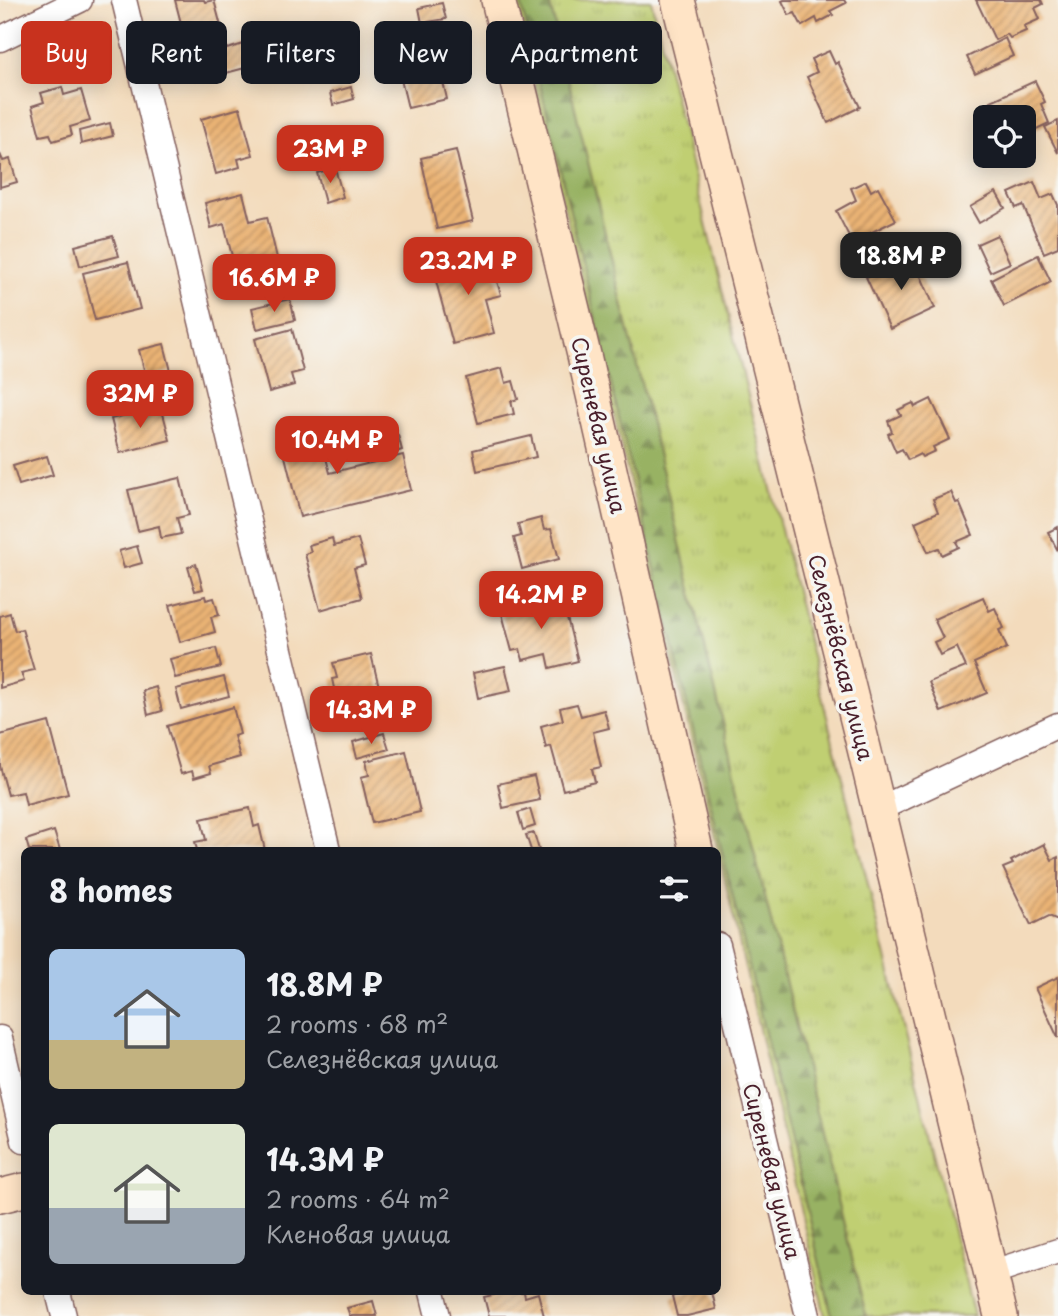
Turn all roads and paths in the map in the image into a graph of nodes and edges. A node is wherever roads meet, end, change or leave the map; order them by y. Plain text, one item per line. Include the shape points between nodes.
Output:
1 (80, 0) edge
2 (124, 0) edge
3 (498, 0) edge
4 (678, 0) edge
5 (0, 39) edge
6 (1058, 725) edge
7 (879, 809) junction
8 (327, 847) edge
9 (695, 847) edge
10 (721, 958) edge
11 (0, 1038) edge
12 (21, 1128) edge
13 (21, 1191) edge
14 (0, 1196) edge
15 (1058, 1251) edge
16 (990, 1273) junction
17 (59, 1295) edge
18 (433, 1295) edge
19 (64, 1316) edge
20 (438, 1316) edge
21 (807, 1316) edge
22 (1001, 1316) edge

1 - 5 street
2 - 8 street
3 - 9 street, Сиреневая улица
4 - 7 street, Селезнёвская улица
6 - 7 street
7 - 16 street, Селезнёвская улица
10 - 21 street, Сиреневая улица
11 - 12 street
13 - 14 street
15 - 16 street
16 - 22 street, Селезнёвская улица
17 - 19 street
18 - 20 street

